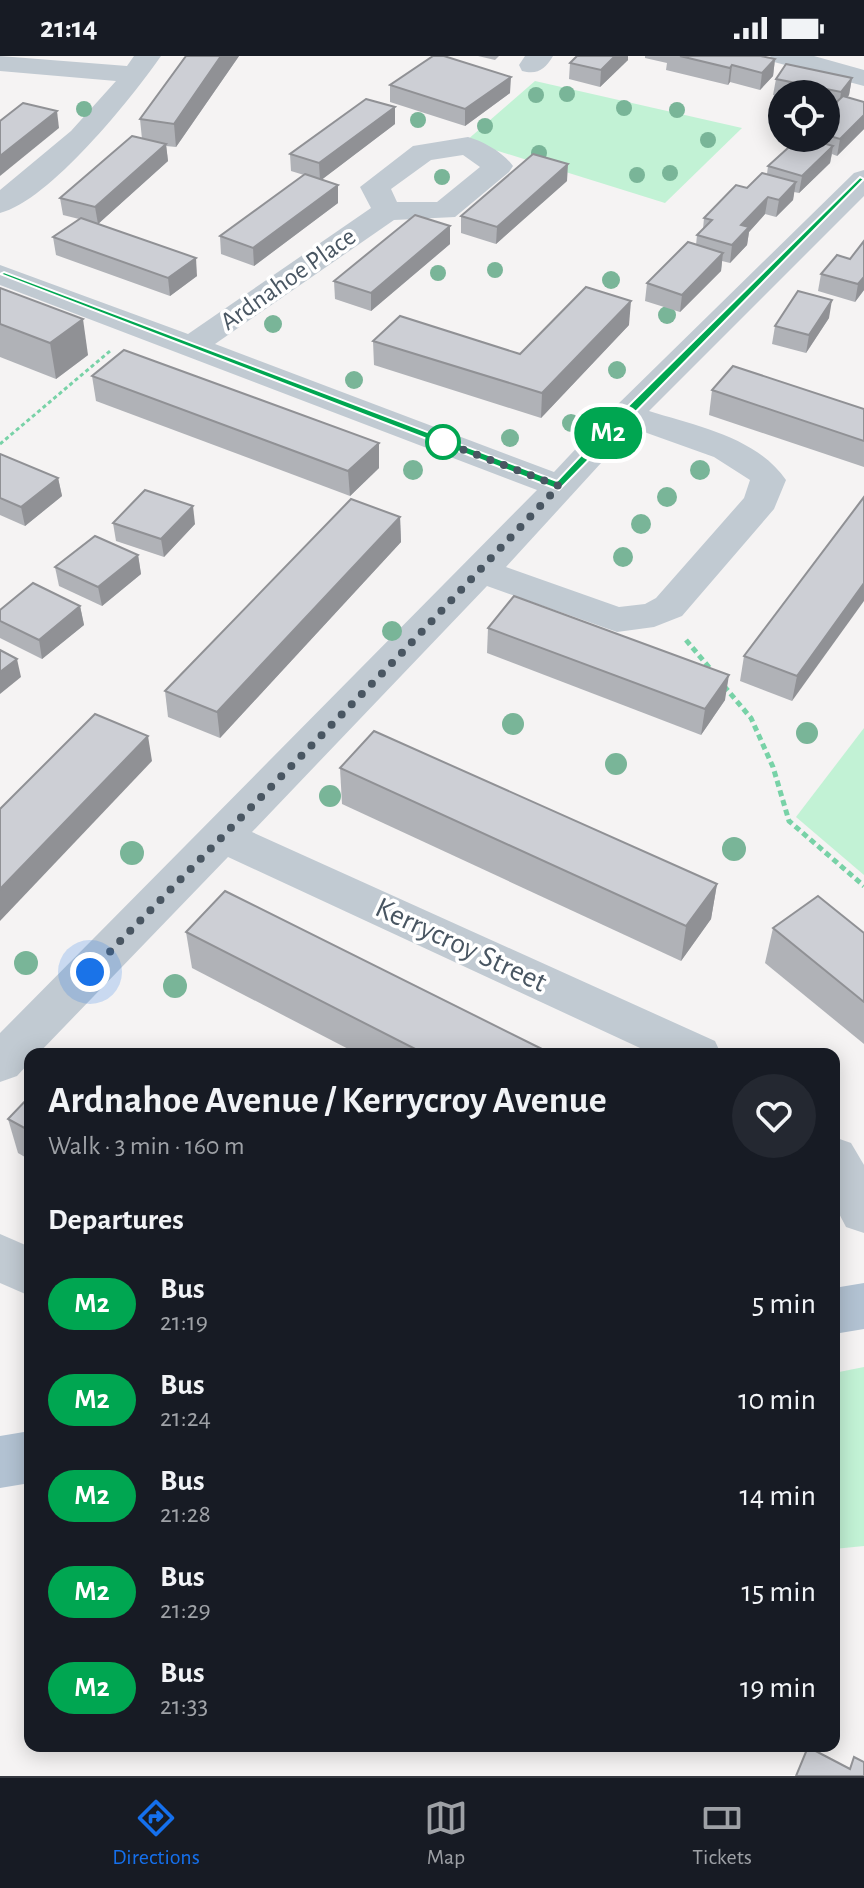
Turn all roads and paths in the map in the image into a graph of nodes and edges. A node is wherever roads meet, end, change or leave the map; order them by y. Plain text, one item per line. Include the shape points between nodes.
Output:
1 (783, 56) edge
2 (0, 63) edge
3 (142, 65) edge
4 (864, 78) edge
5 (864, 179) edge
6 (0, 204) edge
7 (387, 211) dead end
8 (0, 274) edge
9 (138, 327) junction
10 (190, 347) junction
11 (626, 415) junction
12 (0, 444) edge
13 (559, 486) junction
14 (481, 571) junction
15 (662, 611) junction
16 (224, 837) junction
17 (864, 886) edge
18 (685, 1048) edge
19 (0, 1063) edge
20 (840, 1168) edge
21 (864, 1212) edge
22 (0, 1256) edge
23 (24, 1270) edge
24 (864, 1306) edge
25 (840, 1310) edge
26 (24, 1458) edge
27 (0, 1462) edge

1 - 4 street
2 - 3 street
3 - 6 street via 74,144
5 - 11 street
7 - 10 street, Ardnahoe Place
8 - 9 street
9 - 10 street
9 - 12 path
10 - 13 street
11 - 13 street
11 - 15 street via 745,456 764,469 768,480 761,501
13 - 14 street
14 - 15 street via 617,620
14 - 16 street
15 - 17 path via 751,718 789,821
16 - 18 street, Kerrycroy Street
16 - 19 street
20 - 21 street
22 - 23 street
24 - 25 main road
26 - 27 main road

